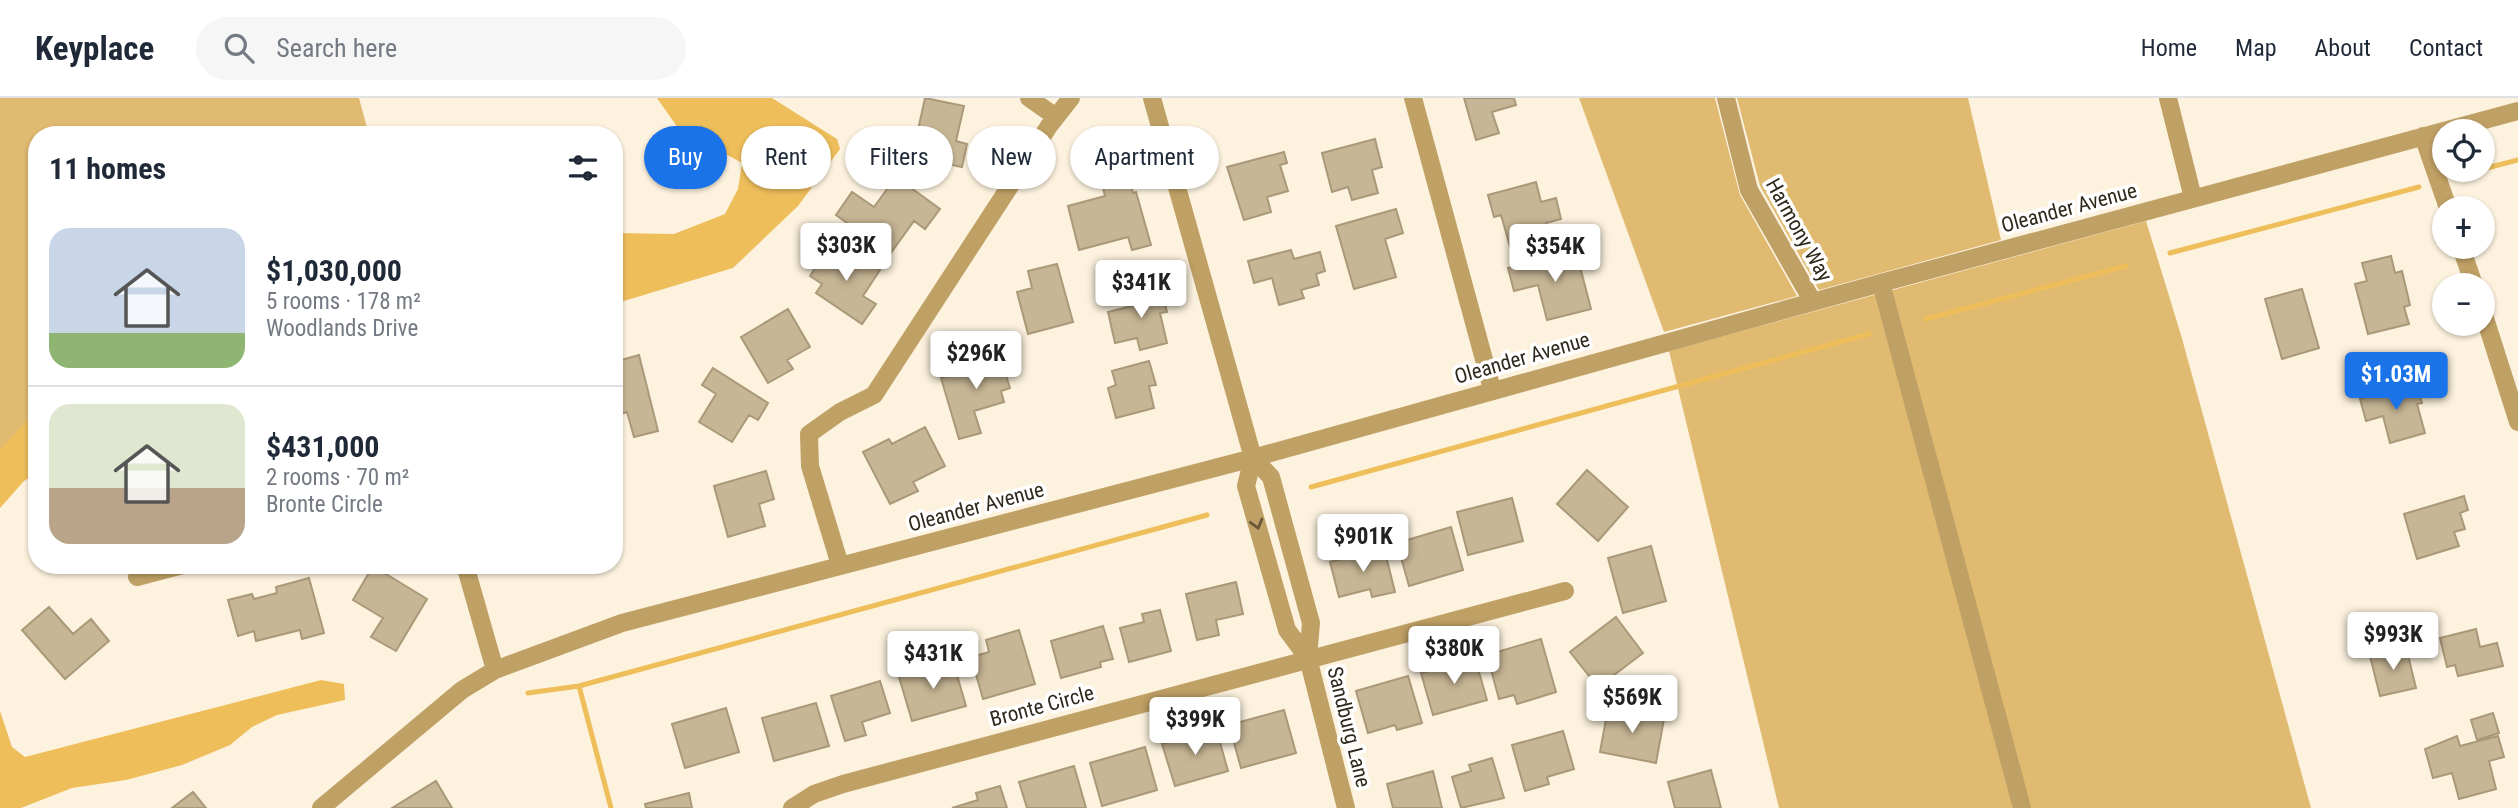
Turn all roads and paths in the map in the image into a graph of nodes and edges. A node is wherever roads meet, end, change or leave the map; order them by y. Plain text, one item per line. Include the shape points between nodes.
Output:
1 (1029, 98) edge
2 (1071, 98) edge
3 (1152, 98) edge
4 (1413, 98) edge
5 (1726, 98) edge
6 (2168, 98) edge
7 (2518, 111) edge
8 (1056, 117) junction
9 (2423, 136) junction
10 (2444, 196) edge
11 (2193, 198) junction
12 (1881, 283) junction
13 (1813, 302) junction
14 (2491, 336) edge
15 (1492, 389) junction
16 (2518, 422) edge
17 (1253, 458) junction
18 (840, 565) junction
19 (148, 574) edge
20 (468, 574) edge
21 (137, 577) dead end
22 (1565, 591) dead end
23 (1308, 658) junction
24 (495, 670) junction
25 (321, 808) edge
26 (792, 808) edge
27 (1346, 808) edge
28 (2022, 808) edge

1 - 8 street
2 - 8 street
3 - 17 street
4 - 15 street
5 - 13 street, Harmony Way via 1749,190
6 - 11 street
7 - 9 street, Oleander Avenue
8 - 18 street via 874,395 809,434 810,466
9 - 10 street
9 - 11 street, Oleander Avenue
11 - 12 street, Oleander Avenue
12 - 13 street, Oleander Avenue
12 - 28 street
13 - 15 street, Oleander Avenue
14 - 16 street
15 - 17 street, Oleander Avenue
17 - 18 street, Oleander Avenue
17 - 23 street, Sandburg Lane via 1271,477 1311,623
17 -> 23 street, Sandburg Lane via 1246,486 1287,630
18 - 24 street, Oleander Avenue via 622,623
19 - 21 street
20 - 24 street
22 - 23 street, Bronte Circle
23 - 26 street, Bronte Circle via 843,784
23 - 27 street, Sandburg Lane
24 - 25 street, Oleander Avenue via 462,690

